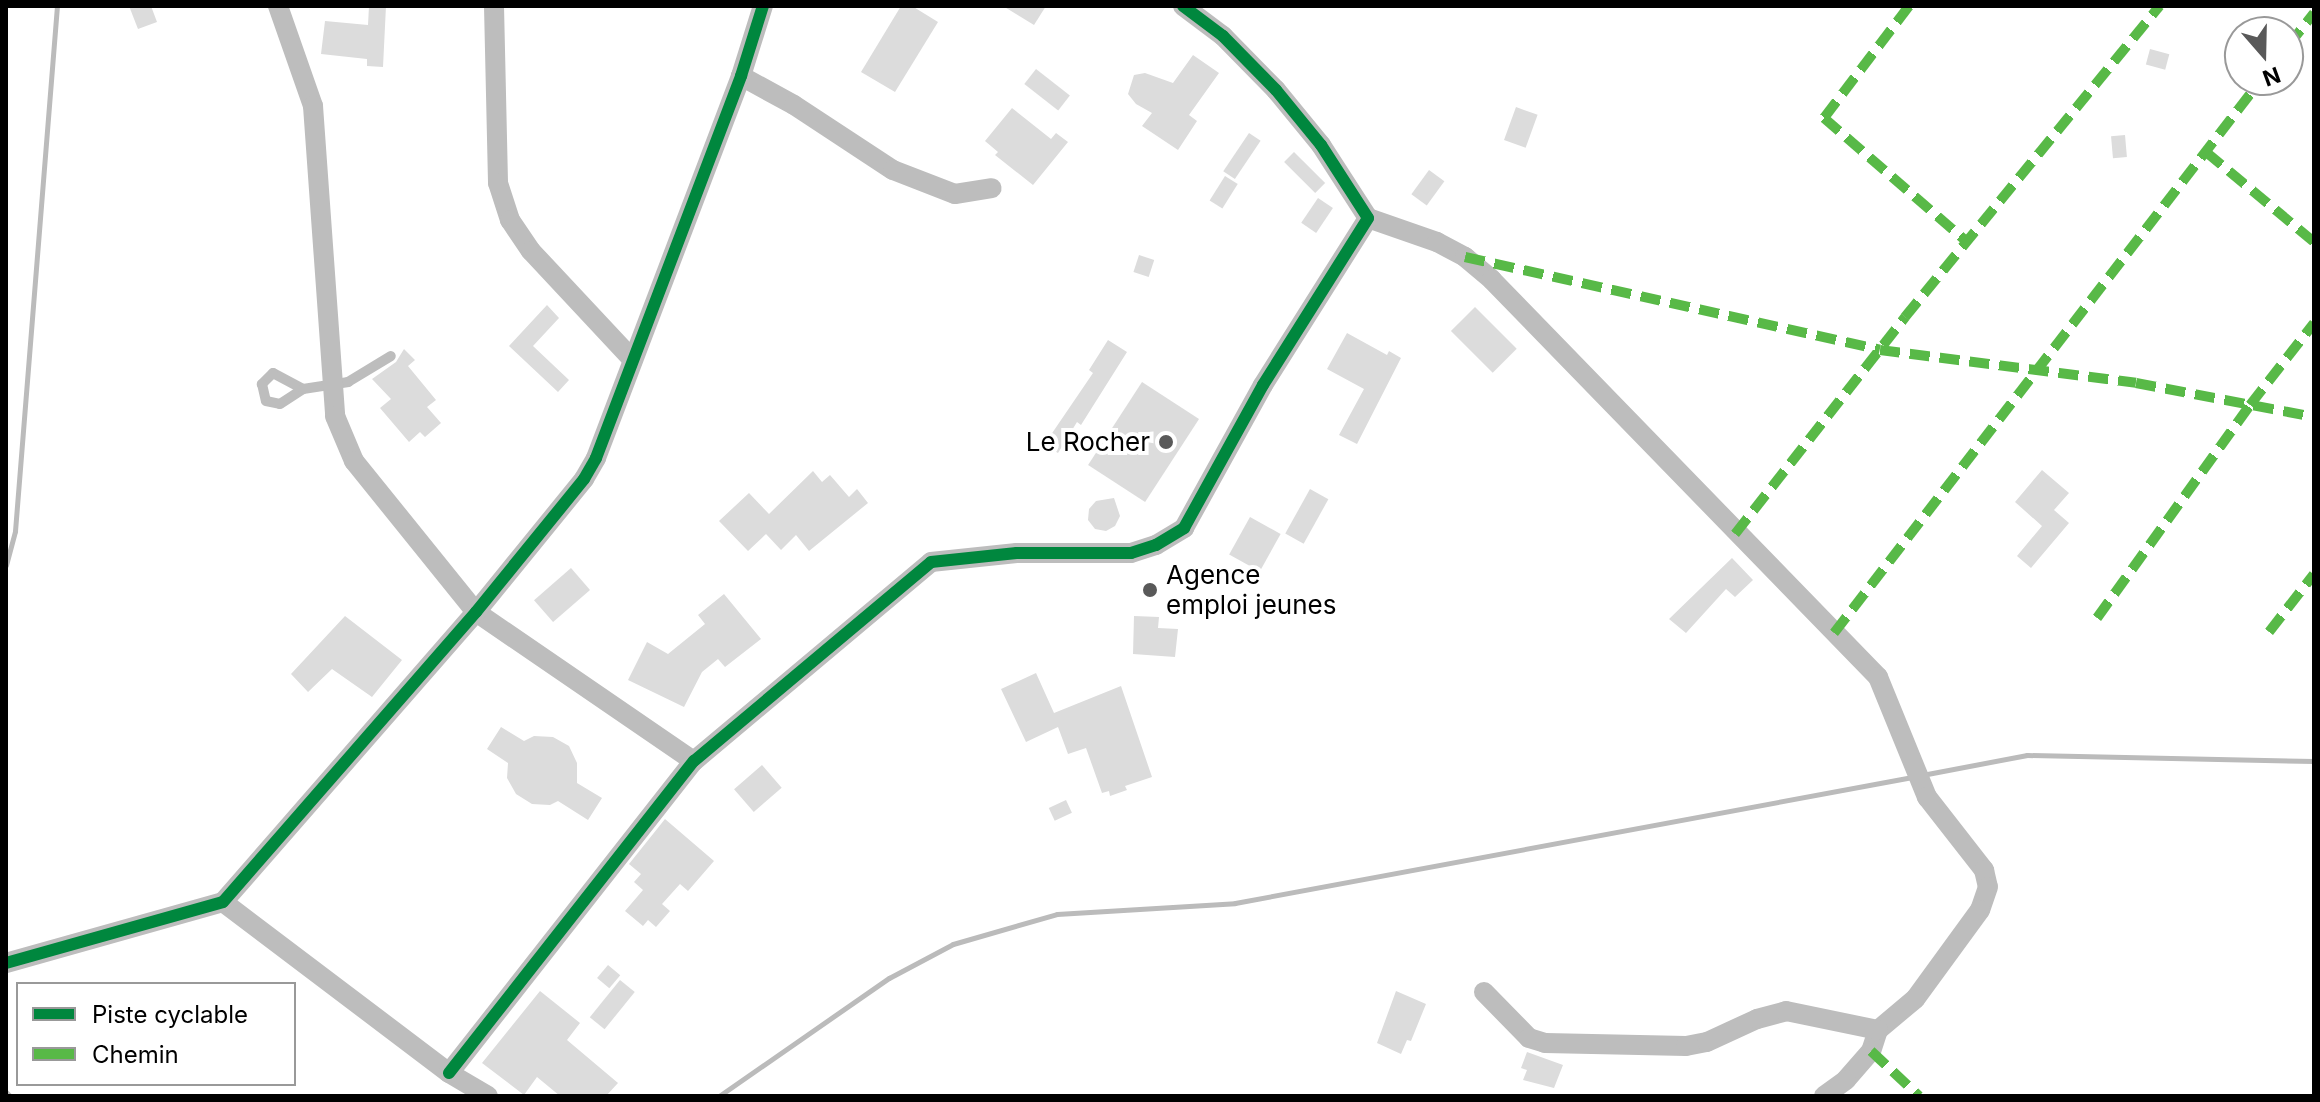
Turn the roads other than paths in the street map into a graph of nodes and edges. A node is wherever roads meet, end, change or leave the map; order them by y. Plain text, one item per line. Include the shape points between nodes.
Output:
1 (278, 6) edge
2 (494, 6) edge
3 (763, 6) edge
4 (1183, 6) edge
5 (741, 76) junction
6 (992, 188) dead end
7 (1368, 218) junction
8 (391, 356) dead end
9 (633, 360) junction
10 (333, 382) junction
11 (303, 389) dead end
12 (476, 612) junction
13 (694, 761) junction
14 (223, 902) junction
15 (6, 963) edge
16 (1484, 992) dead end
17 (1878, 1030) junction
18 (449, 1073) junction
19 (488, 1096) edge
20 (1824, 1096) edge

1 - 10 street via 313,106
2 - 9 street via 498,183 510,220 531,251
3 - 5 street
4 - 7 street via 1223,36 1276,90 1321,145
5 - 6 street via 893,170 955,194
5 - 9 street
7 - 13 street via 1263,385 1184,528 1131,553 1017,553 931,562
7 - 17 street via 1437,242 1492,280 1878,677 1927,797 1988,879 1980,910 1915,999
8 - 10 lane via 348,382
9 - 12 street via 584,479
10 - 11 lane
10 - 12 street via 335,416 354,461
12 - 13 street
12 - 14 street
13 - 18 street
14 - 15 street
14 - 18 street
16 - 17 street via 1529,1038 1545,1043 1686,1046 1786,1011
17 - 20 street via 1871,1051
18 - 19 street

